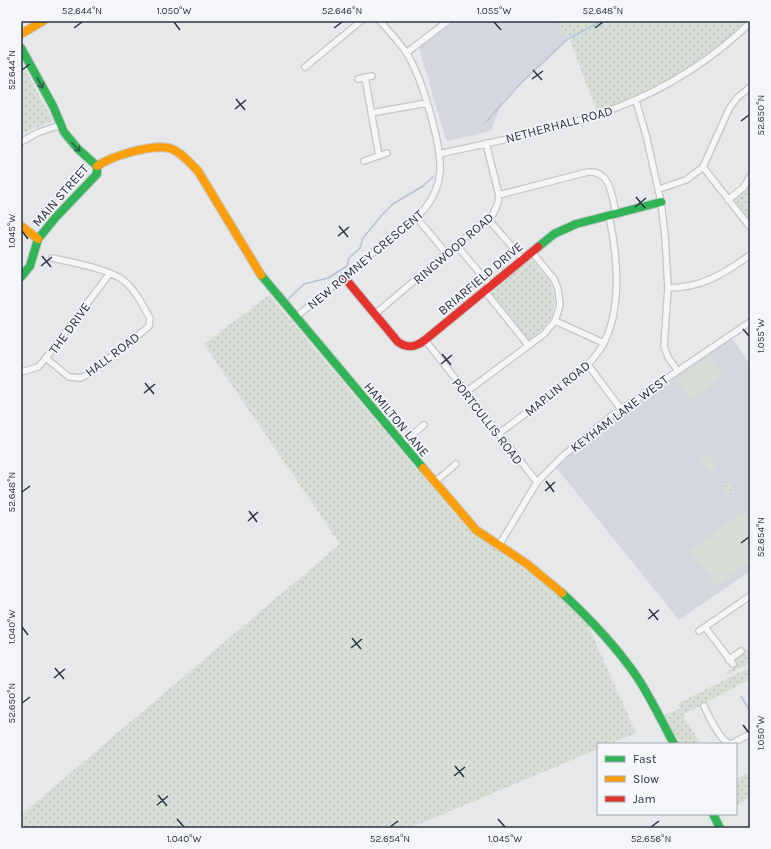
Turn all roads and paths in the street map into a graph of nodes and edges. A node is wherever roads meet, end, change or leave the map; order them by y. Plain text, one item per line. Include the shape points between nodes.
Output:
1 (43, 21) edge
2 (361, 21) edge
3 (380, 21) edge
4 (448, 21) edge
5 (750, 23) edge
6 (21, 34) edge
7 (21, 48) edge
8 (406, 53) junction
9 (305, 67) dead end
10 (372, 76) dead end
11 (365, 77) junction
12 (358, 79) dead end
13 (750, 87) edge
14 (636, 101) junction
15 (427, 103) junction
16 (371, 113) junction
17 (60, 125) junction
18 (21, 142) edge
19 (486, 143) junction
20 (387, 153) dead end
21 (439, 154) junction
22 (378, 156) junction
23 (364, 161) dead end
24 (97, 166) junction
25 (703, 167) junction
26 (750, 176) edge
27 (659, 190) junction
28 (499, 195) junction
29 (728, 200) junction
30 (661, 202) junction
31 (613, 215) junction
32 (416, 217) junction
33 (488, 219) junction
34 (21, 226) edge
35 (750, 227) edge
36 (38, 239) junction
37 (457, 246) junction
38 (531, 251) junction
39 (447, 254) junction
40 (750, 255) edge
41 (52, 258) dead end
42 (522, 258) junction
43 (110, 273) junction
44 (344, 276) junction
45 (21, 277) edge
46 (487, 288) junction
47 (668, 288) junction
48 (375, 314) junction
49 (295, 318) junction
50 (555, 320) junction
51 (750, 322) edge
52 (425, 340) junction
53 (604, 343) junction
54 (528, 345) junction
55 (46, 358) junction
56 (588, 365) junction
57 (676, 370) junction
58 (21, 372) edge
59 (466, 392) junction
60 (621, 409) junction
61 (424, 425) dead end
62 (498, 434) junction
63 (402, 443) junction
64 (456, 464) dead end
65 (435, 482) junction
66 (538, 482) junction
67 (498, 547) junction
68 (750, 596) edge
69 (705, 627) junction
70 (699, 631) dead end
71 (741, 651) dead end
72 (704, 706) dead end
73 (714, 709) dead end
74 (707, 714) junction
75 (750, 734) edge
76 (673, 743) edge
77 (728, 743) edge
78 (733, 743) edge
79 (714, 815) edge
80 (720, 828) edge

1 - 6 street
2 - 9 street
3 - 8 street, NEW ROMNEY CRESCENT
4 - 8 street
5 - 14 street, NETHERHALL ROAD via 695,68
7 -> 17 street via 53,106
8 - 15 street, NEW ROMNEY CRESCENT
10 - 11 street
11 - 12 street
11 - 16 street
13 - 25 street via 729,109
14 - 19 street, NETHERHALL ROAD via 583,121
14 - 27 street
15 - 16 street
15 - 21 street, NEW ROMNEY CRESCENT
16 - 22 street
17 - 18 street
17 -> 24 street via 78,149
19 - 21 street, NETHERHALL ROAD
19 - 28 street, RINGWOOD ROAD
20 - 22 street
21 - 32 street, NEW ROMNEY CRESCENT via 440,172 436,190 427,206
22 - 23 street
24 - 36 street, MAIN STREET via 97,174
24 - 49 street, HAMILTON LANE via 118,156 155,147 170,148 186,158 198,171 266,282
25 - 27 street via 686,180
25 - 29 street
26 - 29 street via 744,187
27 - 30 street
28 - 31 street, MAPLIN ROAD via 595,172 608,182
28 - 33 street, RINGWOOD ROAD via 497,207
29 - 35 street
30 - 31 street, BRIARFIELD DRIVE
30 - 47 street
31 - 38 street, BRIARFIELD DRIVE via 561,230 546,238
31 - 53 street, MAPLIN ROAD via 615,303 611,326
32 - 39 street
32 - 44 street, NEW ROMNEY CRESCENT
33 - 37 street, RINGWOOD ROAD
33 - 42 street
34 - 36 street
36 - 45 street via 30,266
37 - 39 street, RINGWOOD ROAD
37 - 46 street
38 - 42 street, BRIARFIELD DRIVE
38 - 50 street via 554,279 558,289 560,305
39 - 48 street, RINGWOOD ROAD
40 - 47 street via 707,282
41 - 43 street, HALL ROAD
42 - 46 street, BRIARFIELD DRIVE
43 - 55 street, THE DRIVE
43 - 55 street, HALL ROAD via 123,280 139,299 150,318 149,326 81,378 69,377
44 - 48 street, BRIARFIELD DRIVE
44 - 49 street, NEW ROMNEY CRESCENT
46 - 52 street, BRIARFIELD DRIVE
46 - 54 street
47 - 57 street via 664,346
48 - 52 street, BRIARFIELD DRIVE via 403,346 414,347
49 - 63 street, HAMILTON LANE
50 - 53 street
50 - 54 street
51 - 57 street, KEYHAM LANE WEST
52 - 59 street, PORTCULLIS ROAD
53 - 56 street, MAPLIN ROAD
54 - 59 street
55 - 58 street, THE DRIVE via 38,367
56 - 60 street
56 - 62 street, MAPLIN ROAD
57 - 60 street, KEYHAM LANE WEST
59 - 62 street, PORTCULLIS ROAD
60 - 66 street, KEYHAM LANE WEST via 593,429
61 - 63 street
62 - 66 street, PORTCULLIS ROAD
63 - 65 street, HAMILTON LANE
64 - 65 street
65 - 67 street, HAMILTON LANE via 476,530
66 - 67 street, KEYHAM LANE WEST
67 - 76 street, HAMILTON LANE via 532,568 556,587 603,637 638,678
68 - 69 street
69 - 70 street
69 - 71 street via 731,662
72 - 74 street
73 - 74 street
74 - 77 street
75 - 78 street
79 - 80 street

